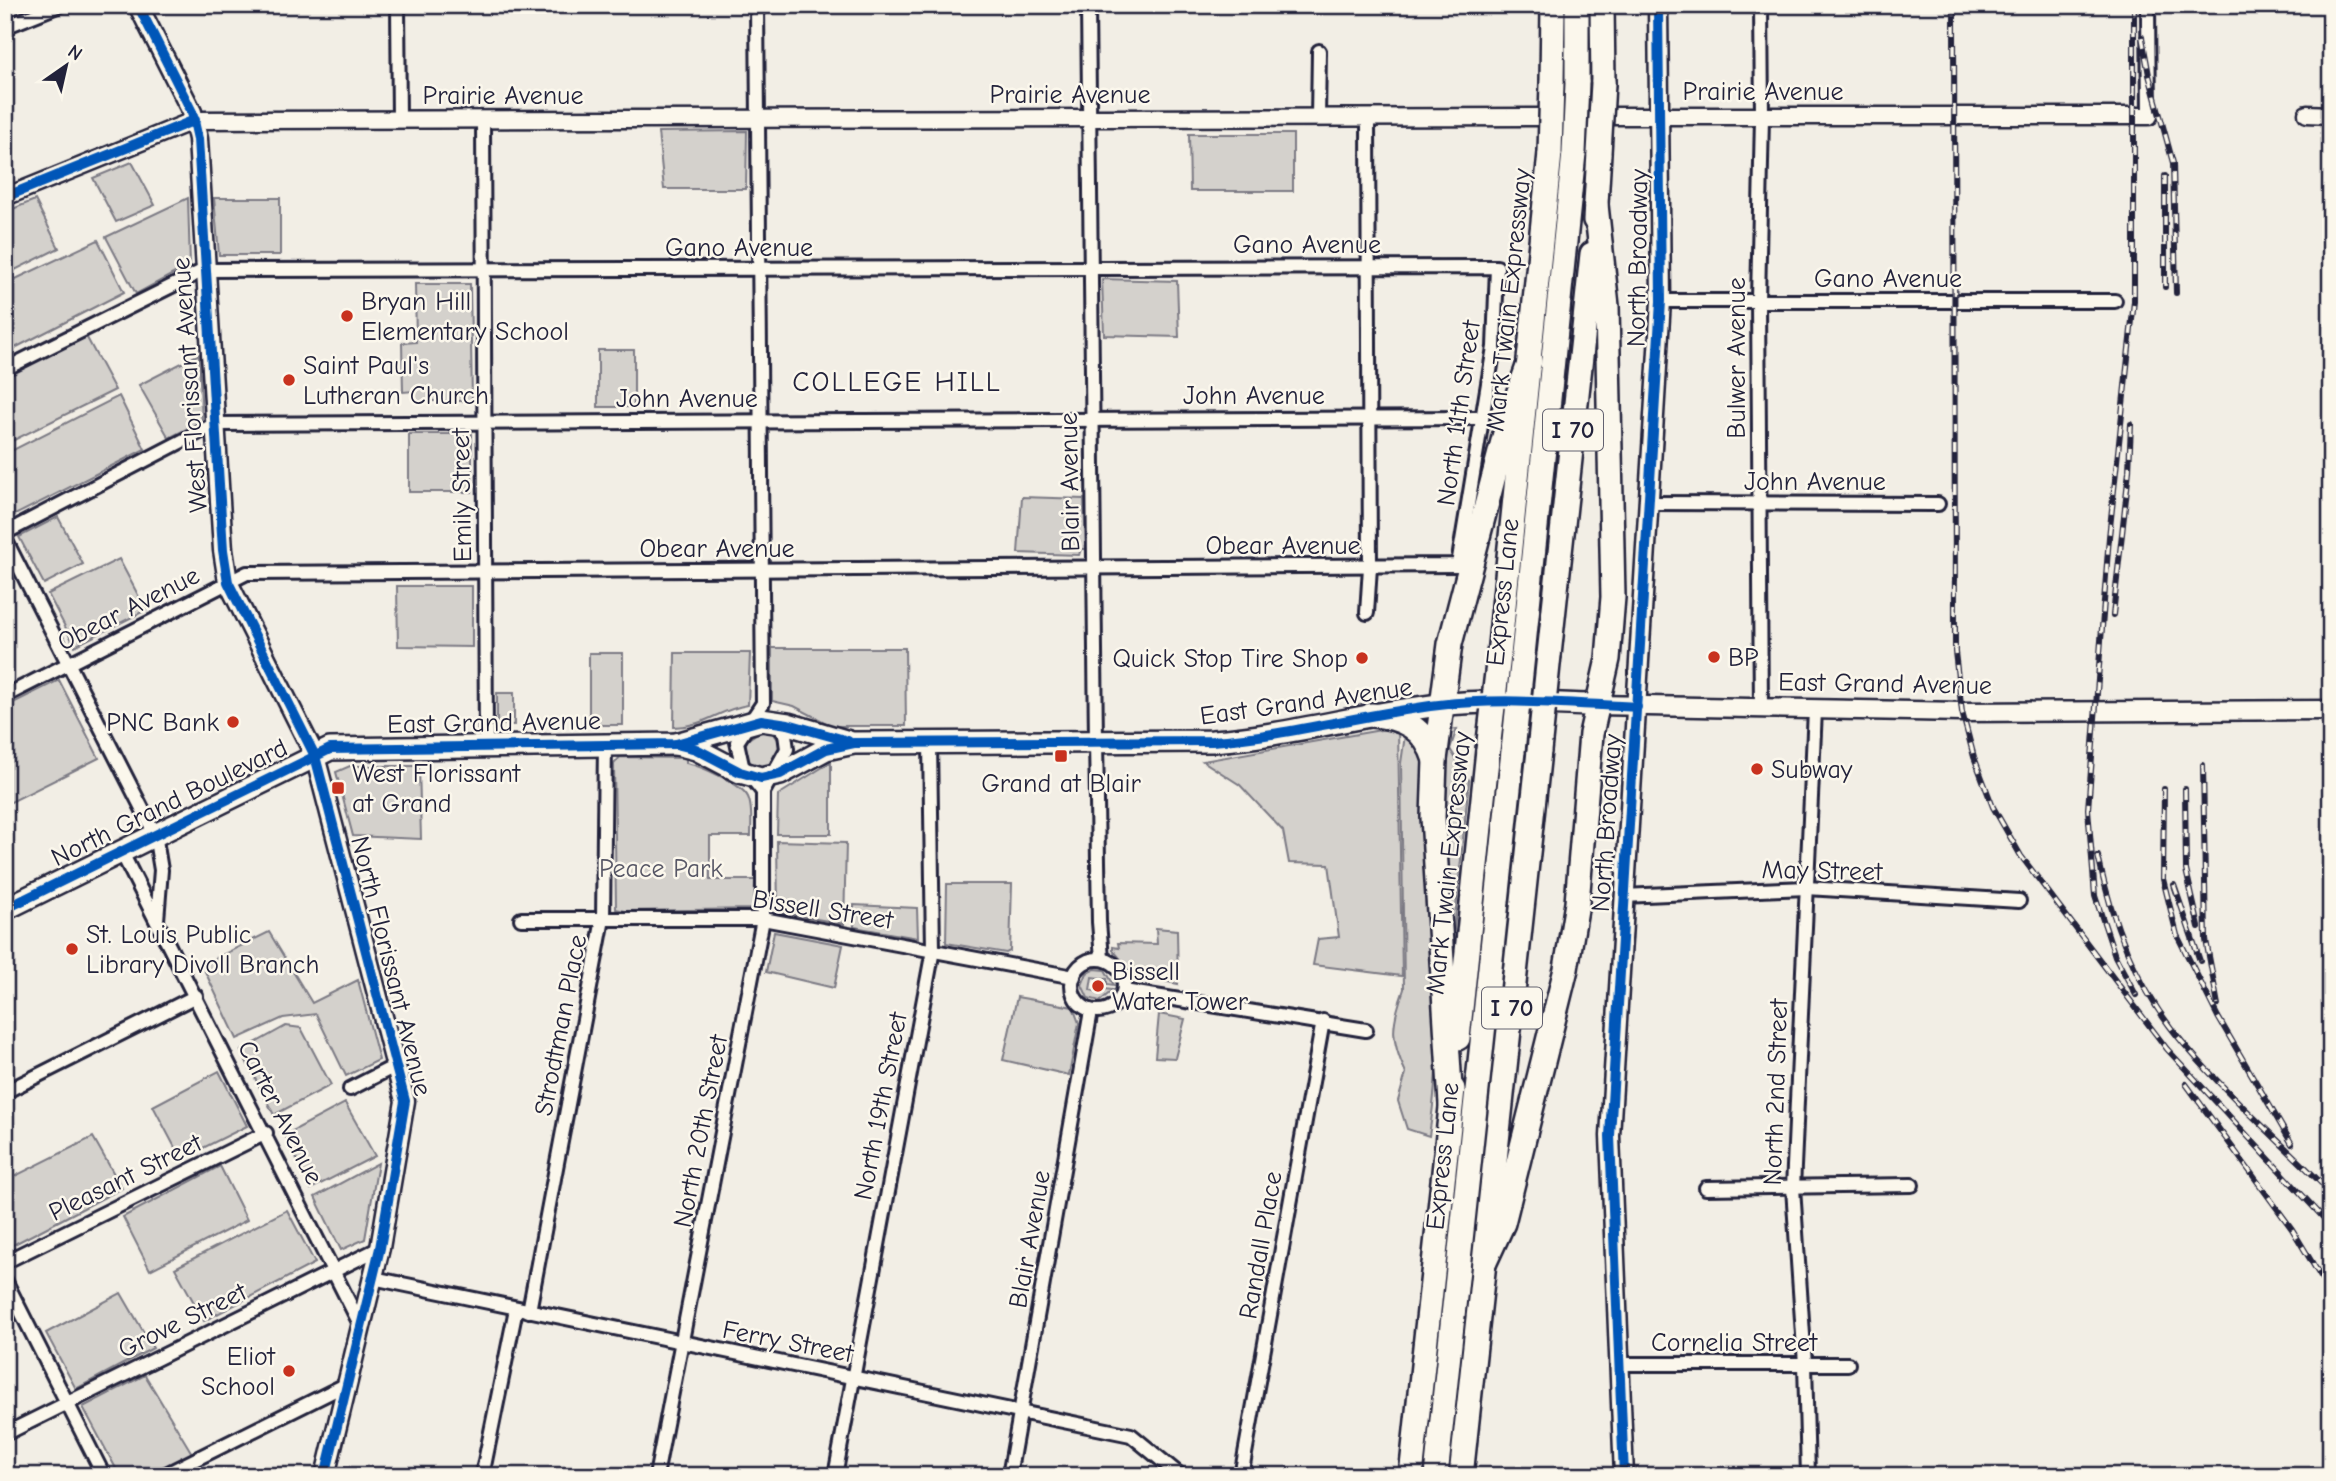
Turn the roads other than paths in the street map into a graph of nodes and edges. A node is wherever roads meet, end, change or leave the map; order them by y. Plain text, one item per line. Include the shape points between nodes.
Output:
1 (60, 5) edge
2 (138, 5) edge
3 (398, 5) edge
4 (757, 5) edge
5 (1088, 5) edge
6 (1553, 5) edge
7 (1577, 5) edge
8 (1602, 5) edge
9 (1658, 5) edge
10 (1761, 5) edge
11 (2148, 5) edge
12 (5, 27) edge
13 (1319, 51) dead end
14 (2307, 114) dead end
15 (2331, 115) edge
16 (1661, 116) junction
17 (1762, 117) junction
18 (2149, 117) joint
19 (1090, 118) junction
20 (760, 119) junction
21 (1318, 119) junction
22 (1368, 119) junction
23 (195, 120) junction
24 (399, 120) junction
25 (483, 120) junction
26 (5, 197) edge
27 (1596, 205) junction
28 (1368, 266) junction
29 (1091, 267) junction
30 (1497, 267) joint
31 (204, 270) junction
32 (484, 270) junction
33 (761, 270) junction
34 (1758, 300) junction
35 (1661, 301) junction
36 (2115, 301) dead end
37 (1530, 361) junction
38 (5, 369) edge
39 (1091, 417) junction
40 (1368, 417) junction
41 (1480, 418) junction
42 (761, 420) junction
43 (483, 422) junction
44 (215, 424) junction
45 (1649, 503) junction
46 (1760, 503) junction
47 (1938, 505) dead end
48 (5, 536) edge
49 (1458, 565) joint
50 (1370, 567) junction
51 (1093, 569) junction
52 (485, 571) junction
53 (762, 571) junction
54 (228, 582) junction
55 (1367, 613) dead end
56 (69, 664) junction
57 (5, 696) edge
58 (1441, 705) junction
59 (1597, 705) junction
60 (1637, 707) junction
61 (1760, 710) junction
62 (1815, 710) junction
63 (2331, 710) edge
64 (769, 712) junction
65 (1371, 715) junction
66 (752, 722) junction
67 (1096, 741) junction
68 (930, 742) junction
69 (854, 743) junction
70 (605, 744) junction
71 (676, 744) junction
72 (486, 745) junction
73 (315, 756) junction
74 (1435, 760) junction
75 (762, 782) junction
76 (155, 834) junction
77 (121, 851) junction
78 (1807, 888) junction
79 (1623, 896) junction
80 (2020, 901) dead end
81 (5, 909) edge
82 (521, 919) dead end
83 (603, 919) junction
84 (763, 919) junction
85 (157, 920) junction
86 (933, 950) junction
87 (1102, 958) junction
88 (1074, 977) junction
89 (1124, 991) junction
90 (196, 996) junction
91 (1091, 1011) junction
92 (1323, 1021) junction
93 (1366, 1030) dead end
94 (397, 1065) junction
95 (350, 1089) dead end
96 (5, 1093) edge
97 (1451, 1104) junction
98 (266, 1133) junction
99 (1912, 1185) dead end
100 (1706, 1188) dead end
101 (1793, 1188) junction
102 (380, 1248) junction
103 (5, 1262) edge
104 (1484, 1264) junction
105 (335, 1271) junction
106 (373, 1278) junction
107 (5, 1280) edge
108 (522, 1310) junction
109 (361, 1326) junction
110 (682, 1344) junction
111 (1619, 1364) junction
112 (1805, 1364) junction
113 (1848, 1364) dead end
114 (853, 1376) junction
115 (349, 1383) junction
116 (68, 1402) junction
117 (1021, 1411) junction
118 (5, 1434) edge
119 (104, 1476) edge
120 (162, 1476) edge
121 (325, 1476) edge
122 (482, 1476) edge
123 (656, 1476) edge
124 (835, 1476) edge
125 (1009, 1476) edge
126 (1181, 1476) edge
127 (1241, 1476) edge
128 (1411, 1476) edge
129 (1436, 1476) edge
130 (1461, 1476) edge
131 (1624, 1476) edge
132 (1808, 1476) edge

1 - 12 street
2 - 23 main road, West Florissant Avenue
3 - 24 street
4 - 20 street, North 20th Street
5 - 19 street, Blair Avenue
6 - 37 highway, Mark Twain Expressway / I 70, bridge via 1550,153
7 - 129 highway, Express Lane, bridge via 1574,153 1565,270
8 - 27 highway, I 70, bridge
9 - 16 main road, North Broadway
10 - 17 street, Bulwer Avenue
11 - 18 street
13 - 21 street
14 - 15 street
16 - 17 street, Prairie Avenue
16 - 22 street, Prairie Avenue
16 - 35 main road, North Broadway
17 - 18 street, Prairie Avenue
17 - 34 street, Bulwer Avenue
19 - 20 street, Prairie Avenue
19 - 21 street, Prairie Avenue
19 - 29 street, Blair Avenue
20 - 25 street, Prairie Avenue
20 - 33 street, North 20th Street
21 - 22 street, Prairie Avenue
22 - 28 street
23 - 24 street, Prairie Avenue
23 - 26 street, Prairie Avenue
23 - 31 main road, West Florissant Avenue
24 - 25 street, Prairie Avenue
25 - 32 street, Emily Street
27 - 59 highway via 1607,306 1613,597 1608,659
27 - 104 highway, I 70, bridge
28 - 29 street, Gano Avenue
28 - 30 street, Gano Avenue
28 - 40 street
29 - 33 street, Gano Avenue
29 - 39 street, Blair Avenue
30 - 41 street, North 11th Street via 1494,347
31 - 32 street, Gano Avenue
31 - 38 street, Gano Avenue
31 - 44 main road, West Florissant Avenue
32 - 33 street, Gano Avenue
32 - 43 street, Emily Street
33 - 42 street, North 20th Street
34 - 35 street, Gano Avenue
34 - 36 street, Gano Avenue
34 - 46 street, Bulwer Avenue
35 - 45 main road, North Broadway
37 - 58 highway via 1508,422 1456,618
37 - 97 highway, Mark Twain Expressway / I 70, bridge
39 - 40 street, John Avenue
39 - 42 street, John Avenue
39 - 51 street, Blair Avenue
40 - 41 street, John Avenue
40 - 50 street
41 - 49 street, North 11th Street
42 - 43 street, John Avenue
42 - 53 street, North 20th Street
43 - 44 street, John Avenue
43 - 52 street, Emily Street
44 - 48 street, John Avenue
44 - 54 main road, West Florissant Avenue
45 - 46 street, John Avenue
45 - 60 main road, North Broadway
46 - 47 street, John Avenue
46 - 61 street, Bulwer Avenue
48 - 56 street
49 - 50 street, Obear Avenue
50 - 51 street, Obear Avenue
50 - 55 street
51 - 53 street, Obear Avenue
51 - 67 street, Blair Avenue
52 - 53 street, Obear Avenue
52 - 54 street, Obear Avenue via 247,573
52 - 72 street, Emily Street
53 - 64 street, North 20th Street
54 - 56 street, Obear Avenue
54 - 73 main road, West Florissant Avenue
56 - 57 street, Obear Avenue
56 - 76 street
58 - 59 main road, East Grand Avenue
58 - 65 main road, East Grand Avenue
58 - 74 highway
59 - 60 main road, East Grand Avenue
59 - 104 highway via 1566,969 1503,1223
60 - 61 main road, East Grand Avenue
60 - 79 main road, North Broadway
61 - 62 main road, East Grand Avenue
62 - 63 main road, East Grand Avenue
62 - 78 street, North 2nd Street
64 - 66 main road, East Grand Avenue
64 - 69 main road, East Grand Avenue
64 - 75 street, North 20th Street via 785,734 787,749
65 - 67 main road, East Grand Avenue via 1236,739
65 - 74 highway via 1401,719 1414,726 1425,737
66 - 71 main road, East Grand Avenue
66 - 75 street, North 20th Street via 737,742 738,757
67 - 68 main road, East Grand Avenue
67 - 87 street, Blair Avenue
68 - 69 main road, East Grand Avenue
68 - 86 street, North 19th Street
69 - 75 main road, East Grand Avenue via 826,749
70 - 71 main road, East Grand Avenue
70 - 72 main road, East Grand Avenue
70 - 83 street, Strodtman Place
71 - 75 main road, East Grand Avenue via 696,749
72 - 73 main road, East Grand Avenue via 348,747
73 - 76 main road, North Grand Boulevard
73 - 94 main road, North Florissant Avenue
74 - 97 highway via 1433,817
75 - 84 street, North 20th Street
76 - 77 main road, North Grand Boulevard
76 - 85 street via 162,870
77 - 81 main road, North Grand Boulevard
77 - 85 street, Carter Avenue
78 - 79 street, May Street
78 - 80 street, May Street
78 - 101 street, North 2nd Street
79 - 111 main road, North Broadway via 1610,1136
82 - 83 street, Bissell Street
83 - 84 street, Bissell Street
83 - 108 street, Strodtman Place
84 - 86 street, Bissell Street
84 - 110 street, North 20th Street
85 - 90 street, Carter Avenue
86 - 88 street, Bissell Street
86 - 114 street, North 19th Street
87 - 88 street via 1084,964
87 - 89 street via 1121,973
88 - 91 street via 1075,998
89 - 91 street via 1112,1007
89 - 92 street
90 - 96 street
90 - 98 street, Carter Avenue
91 - 117 street, Blair Avenue
92 - 93 street
92 - 127 street, Randall Place
94 - 95 street
94 - 102 main road, North Florissant Avenue via 404,1118
97 - 128 highway, Mark Twain Expressway / I 70
98 - 103 street, Pleasant Street
98 - 105 street, Carter Avenue
99 - 101 street
100 - 101 street
101 - 112 street, North 2nd Street
102 - 105 street, Grove Street
102 - 106 main road, North Florissant Avenue
104 - 130 highway, I 70
105 - 109 street, Carter Avenue
105 - 116 street, Grove Street
106 - 108 street, Ferry Street
106 - 109 main road, North Florissant Avenue
107 - 116 street
108 - 110 street, Ferry Street
108 - 122 street, Strodtman Place
109 - 115 main road, North Florissant Avenue
110 - 114 street, Ferry Street
110 - 123 street, North 20th Street
111 - 112 street, Cornelia Street
111 - 131 main road, North Broadway
112 - 113 street, Cornelia Street
112 - 132 street, North 2nd Street
114 - 117 street, Ferry Street
114 - 124 street, North 19th Street
115 - 120 street
115 - 121 main road, North Florissant Avenue
116 - 118 street, Grove Street
116 - 119 street
117 - 125 street, Blair Avenue
117 - 126 street, Ferry Street via 1131,1435

